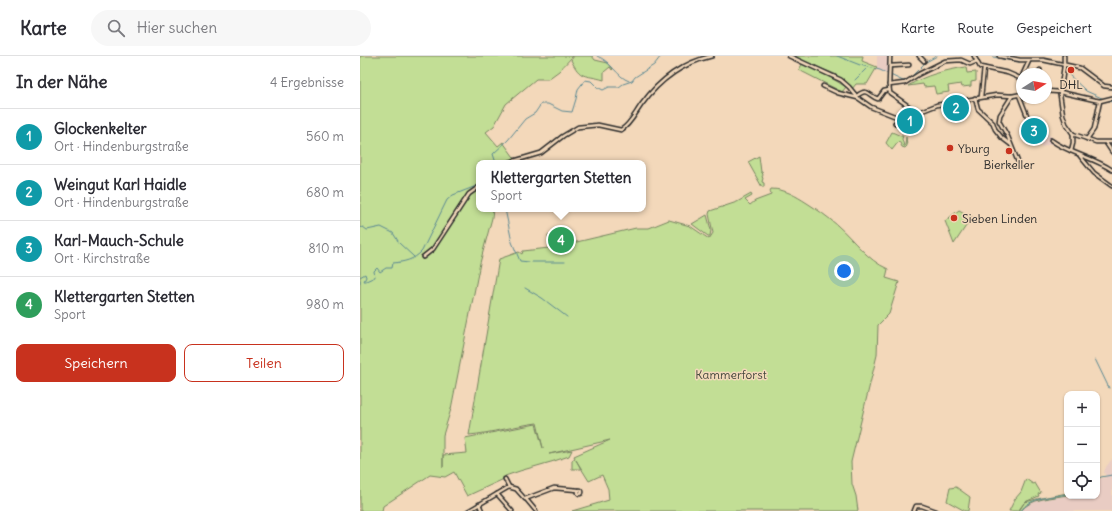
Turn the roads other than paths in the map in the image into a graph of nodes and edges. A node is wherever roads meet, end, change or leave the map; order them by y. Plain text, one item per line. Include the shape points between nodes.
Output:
1 (712, 56) edge
2 (789, 56) edge
3 (890, 56) edge
4 (918, 56) edge
5 (974, 56) edge
6 (999, 56) edge
7 (1043, 56) edge
8 (1064, 56) edge
9 (1043, 60) junction
10 (924, 61) dead end
11 (977, 61) junction
12 (1029, 61) junction
13 (1063, 64) junction
14 (908, 65) dead end
15 (890, 66) junction
16 (984, 68) junction
17 (1026, 68) edge
18 (1016, 75) edge
19 (889, 85) junction
20 (823, 86) dead end
21 (1112, 87) edge
22 (889, 90) junction
23 (1052, 91) edge
24 (1060, 92) junction
25 (1012, 96) junction
26 (1016, 96) edge
27 (858, 97) junction
28 (980, 97) junction
29 (975, 98) junction
30 (1112, 98) edge
31 (1101, 100) junction
32 (1024, 104) edge
33 (917, 112) junction
34 (1028, 118) dead end
35 (903, 119) junction
36 (895, 123) dead end
37 (906, 130) dead end
38 (1073, 134) junction
39 (1087, 139) junction
40 (1051, 140) dead end
41 (1105, 142) junction
42 (1112, 142) edge
43 (1012, 146) junction
44 (1071, 151) junction
45 (1112, 152) edge
46 (1079, 155) junction
47 (517, 160) edge
48 (1018, 162) dead end
49 (1112, 170) edge
50 (1112, 186) edge
51 (476, 189) edge
52 (423, 257) dead end
53 (505, 479) dead end
54 (510, 487) junction
55 (578, 490) dead end
56 (497, 494) junction
57 (526, 499) junction
58 (479, 504) junction
59 (468, 511) edge
60 (482, 511) edge
61 (512, 511) edge
62 (536, 511) edge
63 (914, 511) edge
64 (936, 511) edge

1 - 47 street via 674,72 663,80 621,130 598,125 578,128 541,153
2 - 27 street via 836,76
3 - 15 street
4 - 10 street
5 - 11 street
6 - 12 street
7 - 9 street
8 - 13 street
9 - 12 street
9 - 13 street
11 - 16 street via 980,67
11 - 19 street via 970,64 961,60 945,62 905,83
12 - 17 street
13 - 21 street via 1080,68 1104,86
13 - 24 street
14 - 15 street
15 - 19 street
16 - 18 street
16 - 28 street
19 - 22 street
20 - 27 street via 838,93
22 - 27 street via 884,91 878,98 866,92 862,92
22 - 33 street
23 - 24 street
24 - 31 street
24 - 38 street via 1063,115
25 - 26 street
25 - 28 street via 997,94
25 - 43 street via 1000,115 999,122
27 - 35 street via 871,108
28 - 29 street
29 - 33 street via 937,105
29 - 43 street via 978,109
30 - 31 street
31 - 39 street via 1094,129
32 - 34 street
33 - 35 street
35 - 36 street
35 - 37 street via 907,125
38 - 39 street
38 - 44 street
39 - 41 street
40 - 44 street
41 - 42 street
41 - 45 street
43 - 48 street
44 - 46 street
46 - 49 street via 1102,163
46 - 50 street via 1094,173
51 - 52 street via 470,194 433,249
53 - 54 street
54 - 56 street
54 - 57 street via 516,488
55 - 57 street via 554,488
56 - 58 street
56 - 61 street
57 - 62 street
58 - 59 street
58 - 60 street
63 - 64 street via 916,506 920,505

